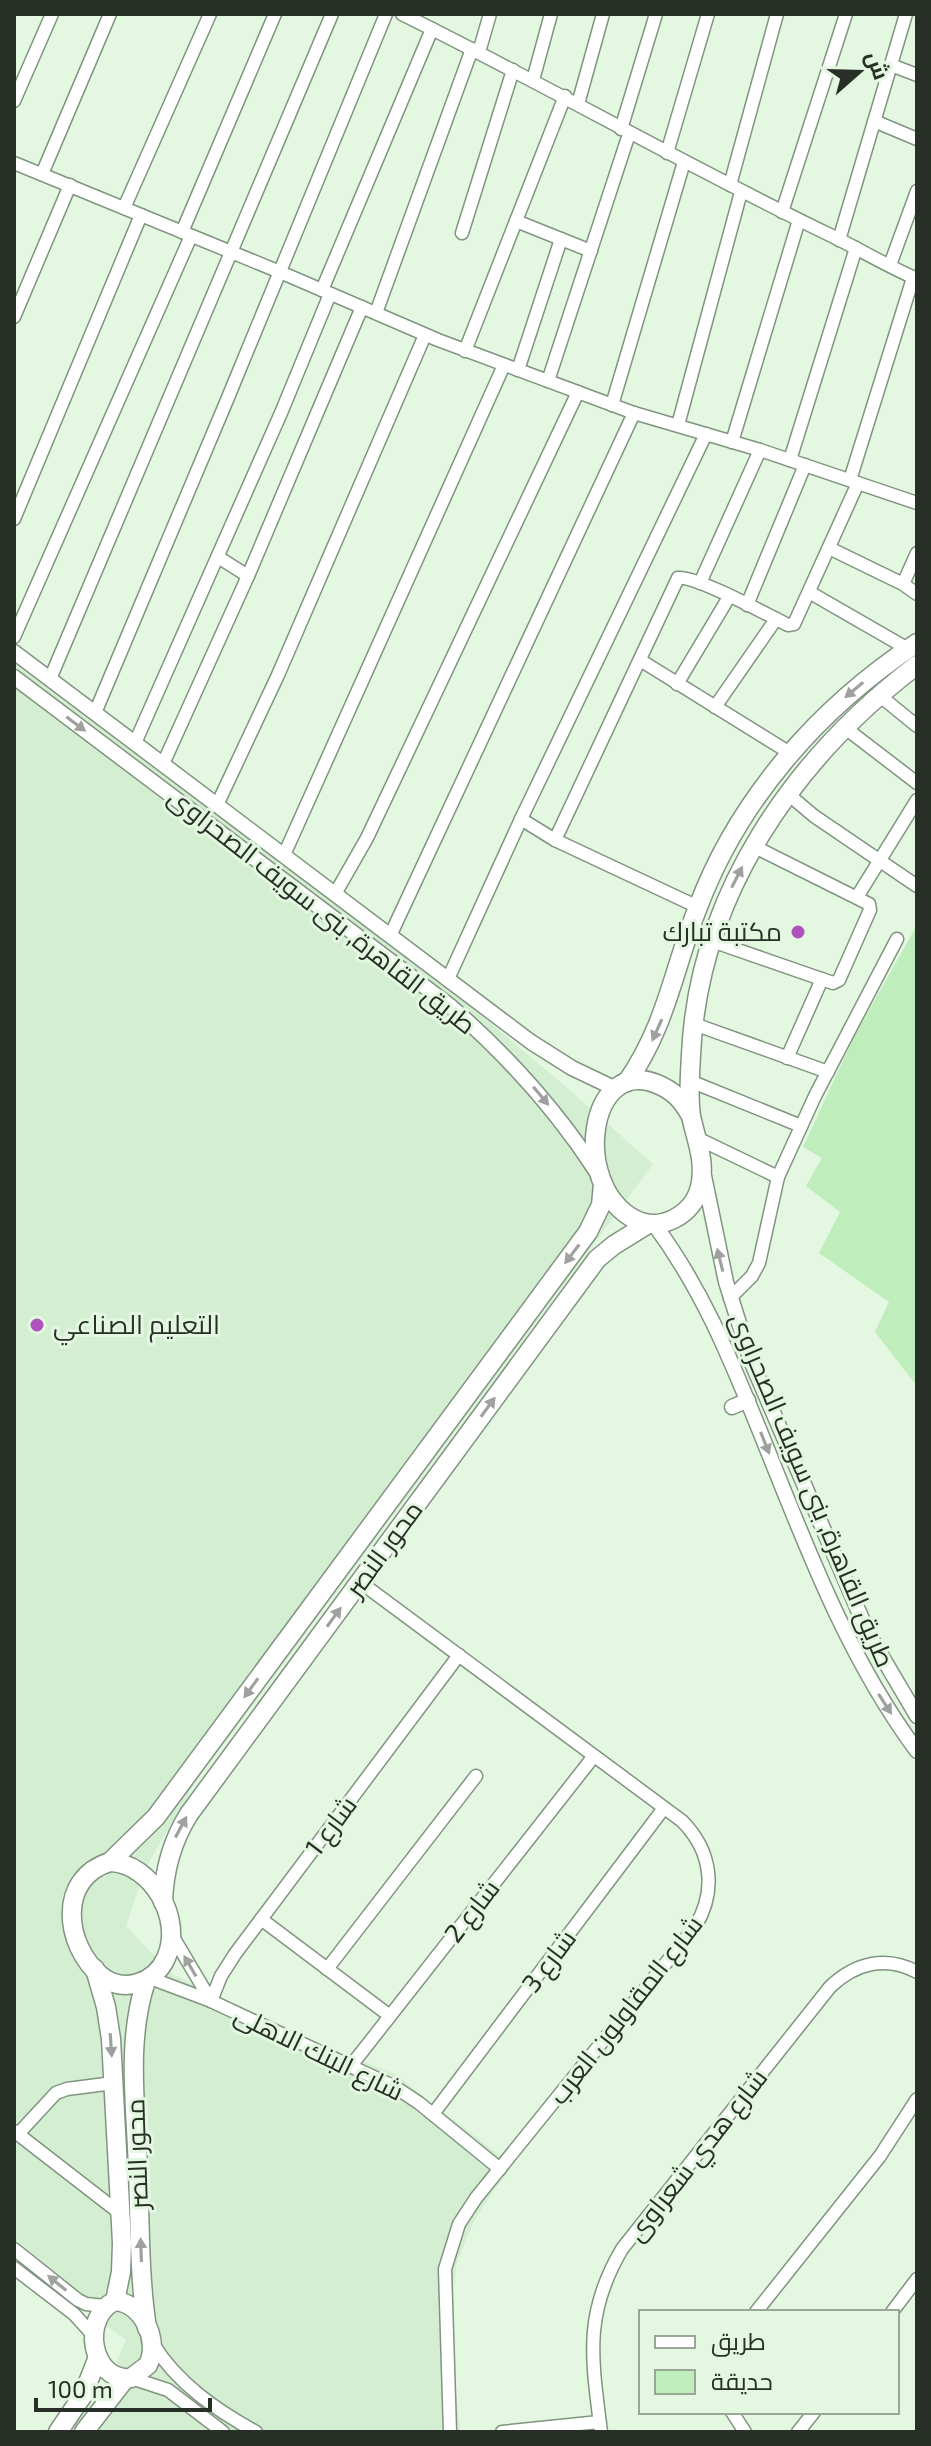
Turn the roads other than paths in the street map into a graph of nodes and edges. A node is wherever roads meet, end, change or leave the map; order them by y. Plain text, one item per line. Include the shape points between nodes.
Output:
1 (52, 14) edge
2 (110, 14) edge
3 (210, 14) edge
4 (275, 14) edge
5 (332, 14) edge
6 (386, 14) edge
7 (402, 14) edge
8 (490, 14) edge
9 (551, 14) edge
10 (603, 14) edge
11 (656, 14) edge
12 (708, 14) edge
13 (777, 14) edge
14 (846, 14) edge
15 (906, 14) edge
16 (431, 23) edge
17 (476, 50) junction
18 (891, 65) junction
19 (513, 70) junction
20 (917, 75) edge
21 (533, 80) junction
22 (565, 96) junction
23 (14, 101) edge
24 (578, 104) junction
25 (874, 121) junction
26 (625, 131) junction
27 (917, 139) edge
28 (667, 153) junction
29 (684, 162) junction
30 (14, 163) edge
31 (42, 174) junction
32 (70, 185) junction
33 (735, 188) junction
34 (917, 191) edge
35 (124, 208) junction
36 (782, 212) junction
37 (141, 215) junction
38 (799, 220) junction
39 (516, 221) junction
40 (462, 233) dead end
41 (187, 234) junction
42 (561, 239) junction
43 (839, 240) junction
44 (856, 248) junction
45 (591, 251) junction
46 (233, 253) junction
47 (890, 265) junction
48 (280, 272) junction
49 (915, 278) edge
50 (326, 292) junction
51 (362, 307) junction
52 (376, 313) junction
53 (14, 317) edge
54 (425, 335) junction
55 (465, 351) junction
56 (504, 365) junction
57 (518, 370) junction
58 (548, 381) junction
59 (578, 392) junction
60 (612, 405) junction
61 (634, 413) junction
62 (678, 425) junction
63 (706, 434) junction
64 (732, 442) junction
65 (760, 450) junction
66 (790, 460) junction
67 (805, 465) junction
68 (854, 481) junction
69 (917, 503) edge
70 (14, 519) edge
71 (829, 548) junction
72 (917, 553) edge
73 (218, 557) junction
74 (248, 576) junction
75 (700, 583) junction
76 (903, 584) junction
77 (809, 592) junction
78 (917, 594) edge
79 (729, 597) junction
80 (747, 605) junction
81 (776, 619) junction
82 (14, 637) edge
83 (14, 652) edge
84 (915, 658) edge
85 (640, 660) junction
86 (14, 677) edge
87 (50, 679) junction
88 (677, 684) junction
89 (879, 695) junction
90 (715, 707) junction
91 (95, 713) junction
92 (917, 726) edge
93 (844, 727) junction
94 (135, 743) junction
95 (790, 753) junction
96 (163, 764) junction
97 (917, 783) edge
98 (788, 794) junction
99 (917, 800) edge
100 (217, 805) junction
101 (521, 819) junction
102 (555, 840) junction
103 (753, 846) junction
104 (284, 855) junction
105 (879, 861) junction
106 (917, 886) edge
107 (335, 894) junction
108 (857, 897) junction
109 (698, 907) junction
110 (390, 936) junction
111 (897, 939) dead end
112 (712, 941) junction
113 (448, 979) junction
114 (822, 979) junction
115 (672, 990) junction
116 (699, 995) junction
117 (694, 1024) junction
118 (531, 1042) junction
119 (787, 1058) junction
120 (513, 1064) junction
121 (828, 1072) junction
122 (690, 1081) junction
123 (621, 1085) junction
124 (691, 1116) junction
125 (801, 1126) junction
126 (699, 1139) junction
127 (702, 1163) junction
128 (778, 1177) junction
129 (601, 1180) junction
130 (651, 1224) junction
131 (730, 1298) junction
132 (748, 1400) junction
133 (732, 1407) dead end
134 (360, 1582) junction
135 (459, 1655) junction
136 (917, 1716) edge
137 (917, 1751) edge
138 (594, 1756) junction
139 (476, 1776) dead end
140 (664, 1808) junction
141 (110, 1862) junction
142 (163, 1902) junction
143 (261, 1919) junction
144 (170, 1930) junction
145 (95, 1969) junction
146 (327, 1969) junction
147 (917, 1972) edge
148 (148, 1979) junction
149 (211, 2001) junction
150 (390, 2016) junction
151 (350, 2067) junction
152 (113, 2083) junction
153 (917, 2099) edge
154 (433, 2114) junction
155 (16, 2132) edge
156 (500, 2169) junction
157 (121, 2214) junction
158 (14, 2238) edge
159 (14, 2249) edge
160 (31, 2262) junction
161 (17, 2274) edge
162 (917, 2279) edge
163 (110, 2304) junction
164 (758, 2310) edge
165 (894, 2310) edge
166 (93, 2335) junction
167 (150, 2336) junction
168 (98, 2357) junction
169 (128, 2378) junction
170 (83, 2395) junction
171 (101, 2410) junction
172 (733, 2414) edge
173 (812, 2414) edge
174 (600, 2427) edge
175 (58, 2432) edge
176 (84, 2432) edge
177 (223, 2432) edge
178 (256, 2432) edge
179 (450, 2432) edge
180 (502, 2432) edge
181 (745, 2432) edge
182 (798, 2432) edge

1 - 23 street
2 - 31 street
3 - 35 street
4 - 41 street
5 - 46 street
6 - 48 street
7 - 16 street
8 - 17 street
9 - 21 street
10 - 24 street
11 - 26 street
12 - 28 street
13 - 33 street
14 - 36 street
15 - 18 street
16 - 17 street
16 - 50 street
17 - 19 street
17 - 52 street
18 - 20 street
18 - 25 street
19 - 21 street
19 - 40 street
21 - 22 street
22 - 24 street
22 - 39 street
24 - 26 street
25 - 27 street
25 - 43 street
26 - 28 street
26 - 45 street
28 - 29 street
29 - 33 street
29 - 60 street
30 - 31 street
31 - 32 street
32 - 35 street
32 - 53 street
33 - 36 street
33 - 62 street
34 - 47 street
35 - 37 street
36 - 38 street
37 - 41 street
37 - 70 street
38 - 43 street
38 - 64 street
39 - 42 street
39 - 55 street
41 - 46 street
41 - 82 street
42 - 45 street
42 - 57 street
43 - 44 street
44 - 47 street
44 - 66 street
45 - 58 street
46 - 48 street
46 - 87 street
47 - 49 street
48 - 50 street
48 - 91 street
49 - 68 street
50 - 51 street
50 - 73 street
51 - 52 street
51 - 74 street
52 - 54 street
54 - 55 street
54 - 100 street
55 - 56 street
56 - 57 street
56 - 104 street
57 - 58 street
58 - 59 street
59 - 60 street
59 - 107 street via 367,838
60 - 61 street
61 - 62 street
61 - 110 street
62 - 63 street
63 - 64 street
63 - 101 street
64 - 65 street
65 - 66 street
65 - 75 street
66 - 67 street
67 - 68 street
67 - 80 street
68 - 69 street
68 - 71 street
71 - 76 street
71 - 77 street
72 - 76 street
73 - 74 street
73 - 94 street
74 - 96 street
75 - 79 street
75 - 85 street via 678,578
76 - 78 street
77 - 81 street via 794,624
77 - 84 street
79 - 80 street
79 - 88 street
80 - 81 street
81 - 90 street
83 - 87 main road, طريق القاهرة, بنى سويف الصحراوى
84 - 89 highway
84 -> 95 highway via 834,708
85 - 88 street
85 - 102 street
86 -> 120 main road, طريق القاهرة, بنى سويف الصحراوى via 427,987
87 - 91 main road, طريق القاهرة, بنى سويف الصحراوى
88 - 90 street
89 - 92 street
89 - 93 highway
90 - 95 street
91 - 94 main road, طريق القاهرة, بنى سويف الصحراوى
93 - 97 street
93 - 98 highway
94 - 96 main road, طريق القاهرة, بنى سويف الصحراوى
95 - 109 highway via 738,826
96 - 100 main road, طريق القاهرة, بنى سويف الصحراوى
98 - 103 highway
98 - 105 street
99 - 105 street
100 - 104 main road, طريق القاهرة, بنى سويف الصحراوى
101 - 102 street
101 - 113 street
102 - 109 street
103 - 108 street
112 -> 103 highway via 724,903
104 - 107 main road, طريق القاهرة, بنى سويف الصحراوى
105 - 106 street
105 - 108 street
107 - 110 main road, طريق القاهرة, بنى سويف الصحراوى
108 - 114 street via 870,910 838,982
109 - 115 highway
110 - 113 main road, طريق القاهرة, بنى سويف الصحراوى
111 - 121 street
112 - 114 street
112 - 116 highway
113 - 118 main road, طريق القاهرة, بنى سويف الصحراوى
114 - 119 street
115 - 116 highway via 686,1003
115 -> 123 highway via 650,1046
116 - 117 highway
117 - 119 street
117 - 122 highway
118 - 120 main road
118 - 123 main road, طريق القاهرة, بنى سويف الصحراوى via 572,1068
119 - 121 street
120 -> 129 main road, طريق القاهرة, بنى سويف الصحراوى via 550,1106
121 - 125 street
122 - 124 highway
122 - 125 street
123 - 124 highway via 653,1082 682,1099
123 - 129 highway via 605,1103 593,1140
124 - 126 highway
125 - 128 street
126 - 127 highway
126 - 128 street
127 - 130 highway via 699,1191 690,1206 670,1221
131 -> 127 main road, طريق القاهرة, بنى سويف الصحراوى
128 - 131 street via 759,1263
129 - 130 highway via 623,1212
129 -> 141 highway, محور النصر via 601,1205 588,1232 156,1817
130 - 132 main road, طريق القاهرة, بنى سويف الصحراوى via 702,1297
134 -> 130 highway, محور النصر via 597,1259
131 - 136 main road, طريق القاهرة, بنى سويف الصحراوى via 751,1361 868,1633
132 - 133 main road
132 -> 137 main road, طريق القاهرة, بنى سويف الصحراوى via 852,1647
134 - 135 street, شارع المقاولون العرب
142 -> 134 highway, محور النصر via 167,1861 182,1825
135 - 138 street, شارع المقاولون العرب
135 - 143 street, شارع 1
138 - 140 street, شارع المقاولون العرب
138 - 150 street, شارع 2
139 - 146 street
140 - 154 street, شارع 3
140 - 156 street, شارع المقاولون العرب via 689,1829 705,1856 709,1888 704,1909 695,1927
141 - 142 highway via 143,1874
141 - 145 highway via 85,1875 71,1906 80,1945
142 - 144 highway
143 - 146 street
143 - 149 street, شارع 1 via 227,1965
144 - 148 highway via 168,1953
149 -> 144 street, شارع البنك الاهلى
145 - 148 highway via 123,1985
145 -> 152 highway, محور النصر via 109,2023
146 - 150 street
147 - 174 street, شارع هدي شعراوى via 903,1964 870,1964 830,1987 622,2249 600,2294 593,2329
148 - 149 street, شارع البنك الاهلى
167 -> 148 highway, محور النصر via 142,2286 134,2053 138,2009
149 - 151 street, شارع البنك الاهلى
150 - 151 street, شارع 2
151 - 154 street, شارع البنك الاهلى via 395,2087
152 - 155 street via 56,2093
152 - 157 highway, محور النصر
153 - 164 street via 880,2156
154 - 156 street, شارع البنك الاهلى
155 - 157 street
156 - 179 street, شارع المقاولون العرب via 459,2224 445,2269
157 - 163 highway, محور النصر via 122,2258
158 - 160 street
159 - 160 street
163 -> 160 street via 78,2300
161 - 166 street via 74,2314
162 - 165 street
163 - 166 highway
163 - 167 highway via 134,2307
166 - 168 highway
167 - 169 highway via 148,2365
167 - 178 street via 189,2387
168 - 169 highway via 111,2373
168 - 170 highway
169 - 171 highway
169 - 177 street via 168,2390
170 - 171 highway
170 - 175 highway
171 - 176 highway
172 - 181 street
173 - 182 street
174 - 180 street

